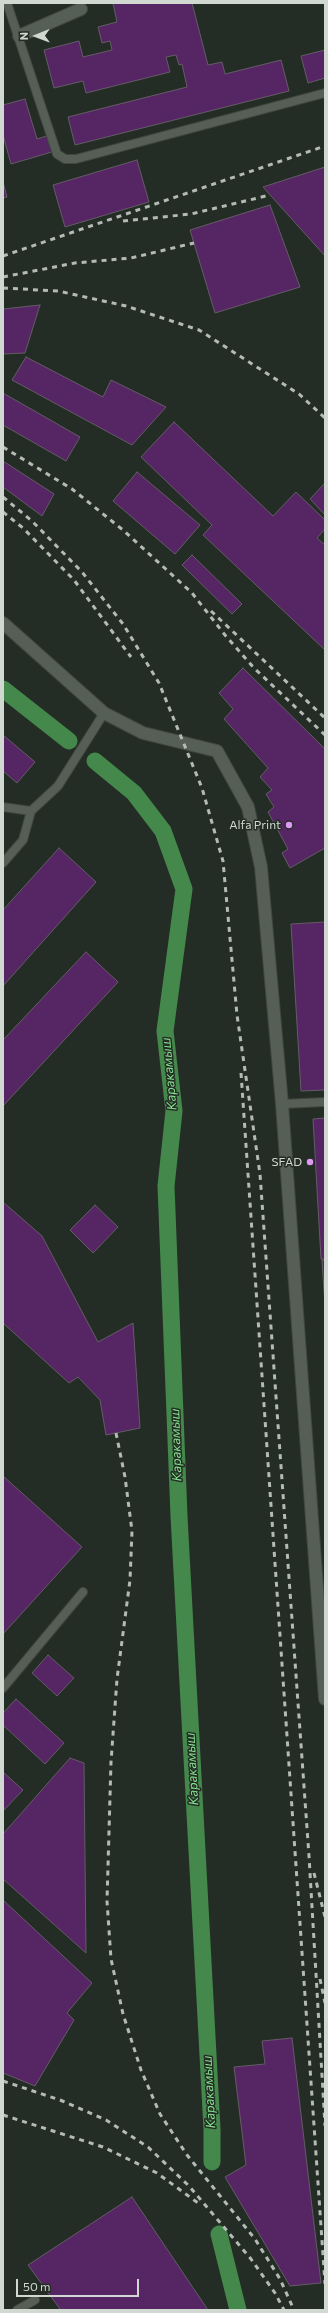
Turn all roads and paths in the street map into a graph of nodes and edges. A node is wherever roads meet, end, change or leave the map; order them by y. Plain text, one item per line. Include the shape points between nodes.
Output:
1 (7, 3) edge
2 (81, 9) dead end
3 (19, 36) junction
4 (325, 93) edge
5 (3, 623) edge
6 (104, 713) junction
7 (3, 807) edge
8 (31, 811) junction
9 (3, 863) edge
10 (325, 1102) edge
11 (282, 1104) junction
12 (320, 1568) edge
13 (83, 1592) dead end
14 (3, 1688) edge
15 (325, 1699) edge
16 (35, 2300) dead end
17 (17, 2310) edge

1 - 3 lane
2 - 3 street
3 - 4 lane via 57,154 65,159 76,159
5 - 6 street
6 - 8 lane via 58,786
6 - 11 street via 143,733 216,751 248,807 261,867
7 - 8 lane
8 - 9 lane via 23,840
10 - 11 lane
11 - 12 street
12 - 15 street
13 - 14 lane
16 - 17 lane

